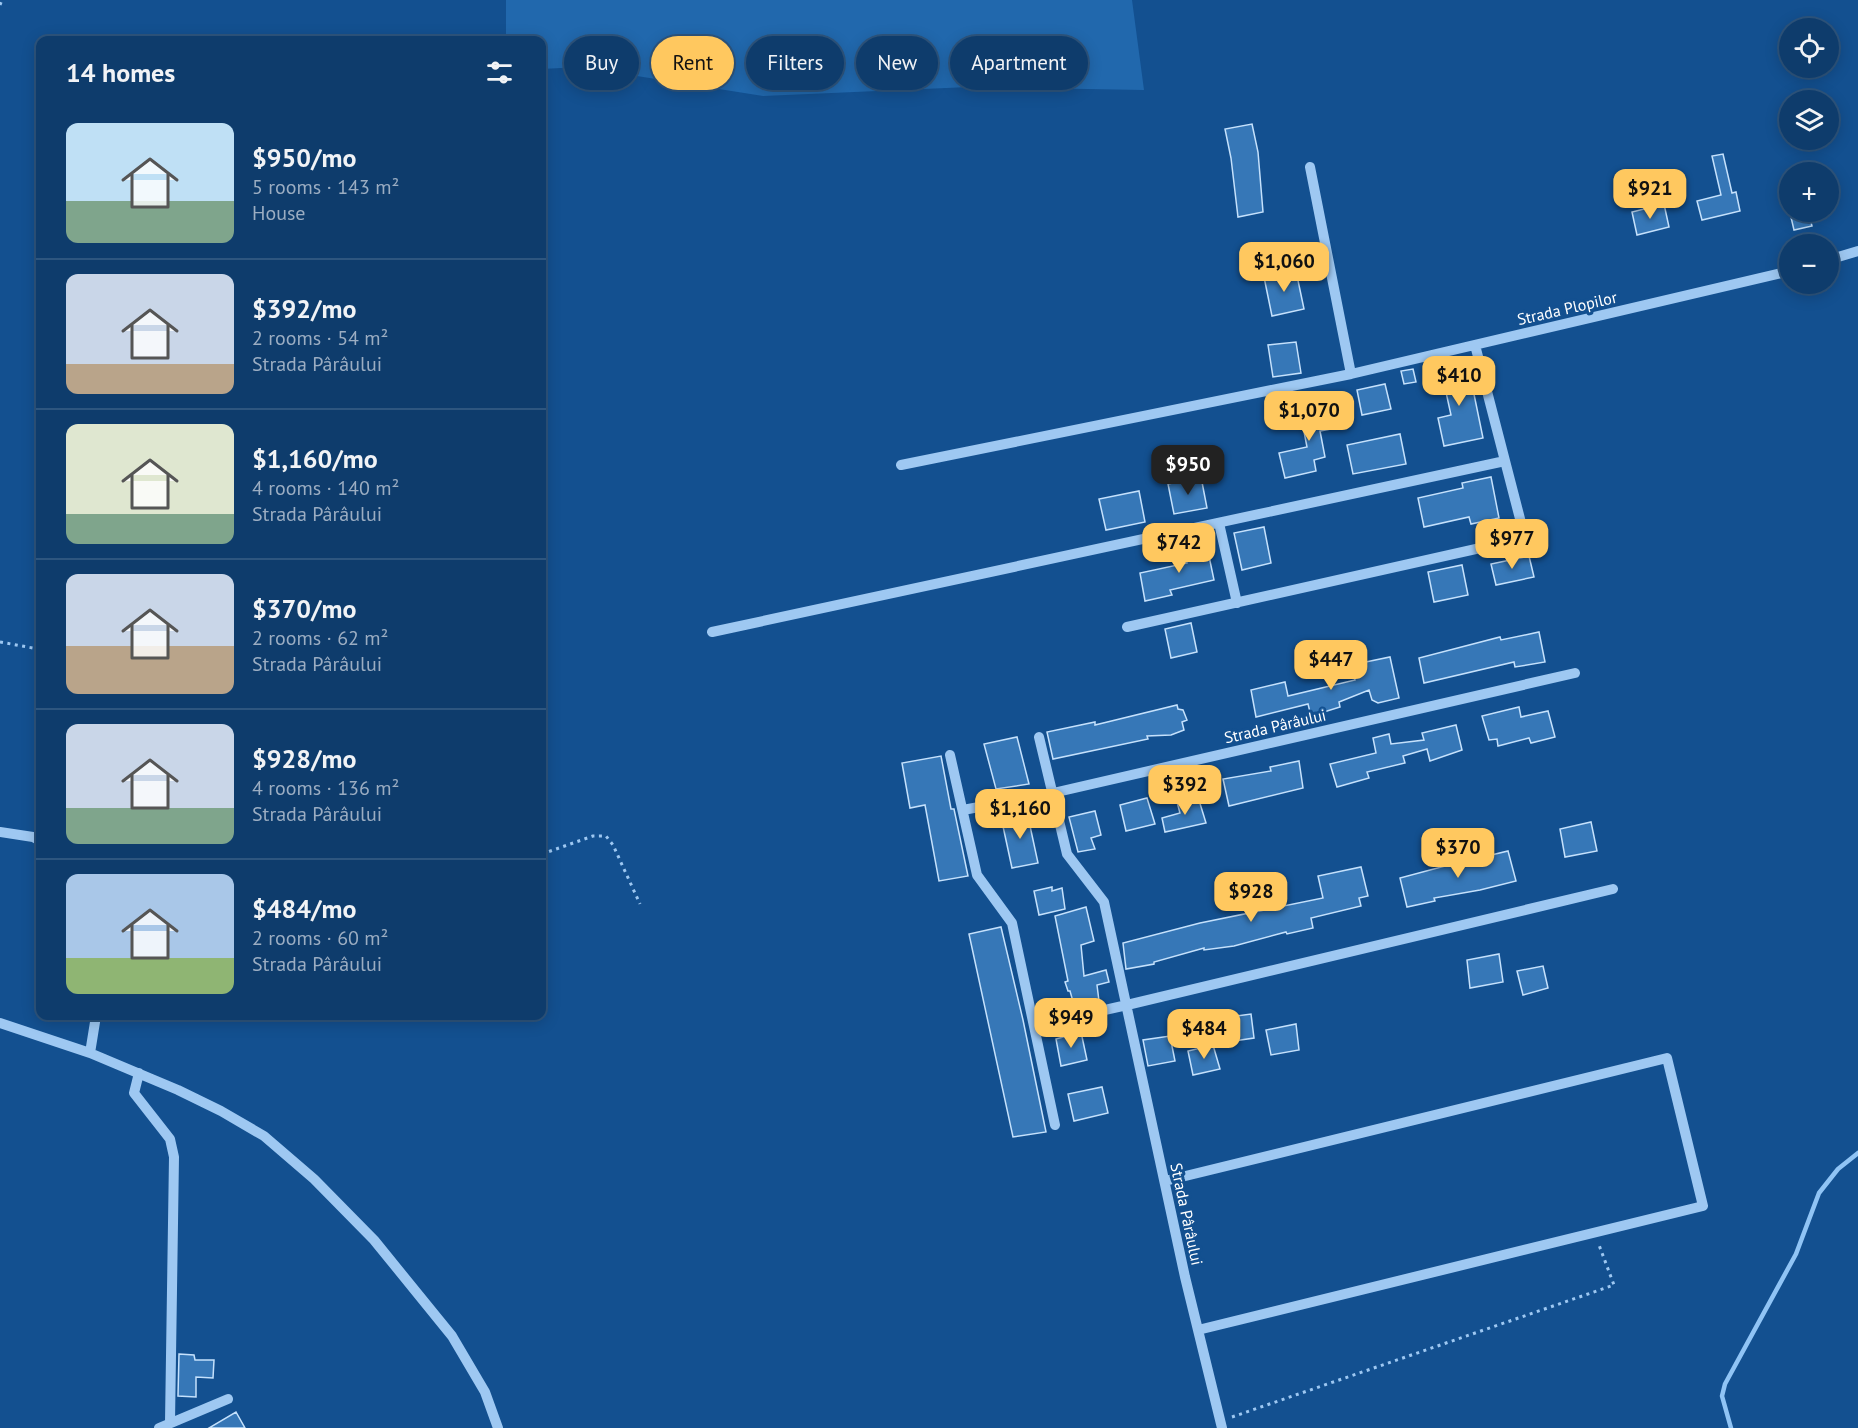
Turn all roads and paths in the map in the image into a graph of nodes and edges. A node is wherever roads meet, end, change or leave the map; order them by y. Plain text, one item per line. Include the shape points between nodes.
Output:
1 (2, 0) edge
2 (0, 4) edge
3 (1310, 167) dead end
4 (1858, 251) edge
5 (1839, 257) edge
6 (1779, 274) edge
7 (1475, 345) junction
8 (1351, 374) junction
9 (1505, 461) junction
10 (901, 465) dead end
11 (1219, 523) junction
12 (1237, 603) junction
13 (1127, 627) dead end
14 (712, 632) dead end
15 (0, 642) edge
16 (36, 649) edge
17 (1575, 673) dead end
18 (1039, 737) dead end
19 (950, 754) dead end
20 (1053, 793) junction
21 (963, 810) junction
22 (0, 832) edge
23 (36, 839) edge
24 (546, 853) edge
25 (1613, 889) dead end
26 (640, 904) dead end
27 (1127, 1005) junction
28 (95, 1020) edge
29 (0, 1023) edge
30 (1034, 1026) junction
31 (90, 1053) junction
32 (139, 1073) junction
33 (1055, 1125) dead end
34 (1165, 1181) junction
35 (1594, 1233) junction
36 (1198, 1330) junction
37 (228, 1399) dead end
38 (170, 1422) junction
39 (1221, 1424) edge
40 (159, 1428) edge
41 (498, 1428) edge

1 - 2 path
3 - 8 street
4 - 5 street
6 - 7 street, Strada Plopilor
7 - 8 street, Strada Plopilor
7 - 9 street
8 - 10 street, Strada Plopilor
9 - 11 street
9 - 12 street via 1525,538
11 - 12 street
11 - 14 street
12 - 13 street
15 - 16 path
17 - 20 street, Strada Pârâului
18 - 20 street, Strada Pârâului
19 - 21 street
20 - 21 street, Strada Pârâului
20 - 27 street, Strada Pârâului via 1067,854 1104,902
21 - 30 street via 977,875 1012,923
22 - 23 street
24 - 26 path via 593,836 606,836
25 - 27 street
27 - 30 street
27 - 34 street, Strada Pârâului
28 - 31 street
29 - 31 street
30 - 33 street
31 - 32 street
32 - 38 street via 134,1093 170,1139 174,1157
32 - 41 street via 264,1136 314,1179 374,1240 452,1336 485,1392
34 - 35 street via 1667,1058 1703,1206
34 - 36 street, Strada Pârâului
35 - 36 street
35 - 39 path via 1614,1286
36 - 39 street, Strada Pârâului
37 - 38 street
38 - 40 street

